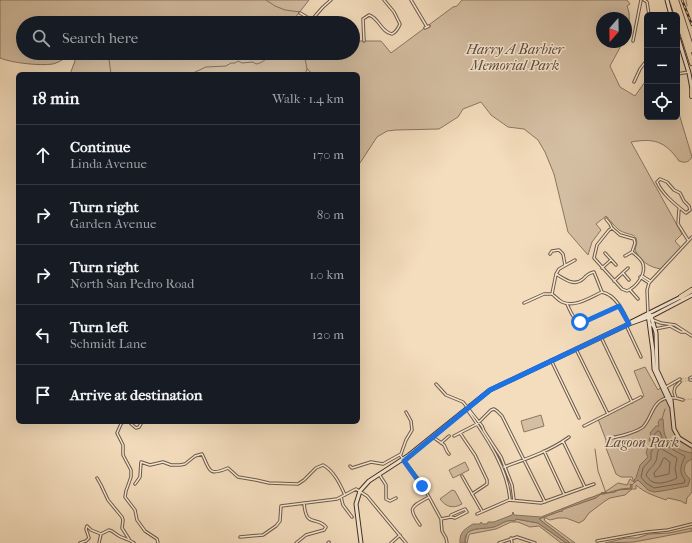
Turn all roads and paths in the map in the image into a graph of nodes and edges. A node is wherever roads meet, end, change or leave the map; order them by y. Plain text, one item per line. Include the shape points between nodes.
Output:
1 (331, 0) edge
2 (384, 0) edge
3 (411, 0) edge
4 (641, 0) edge
5 (644, 0) edge
6 (666, 0) edge
7 (672, 0) edge
8 (676, 0) edge
9 (648, 12) edge
10 (670, 12) edge
11 (680, 12) edge
12 (300, 13) dead end
13 (680, 13) joint
14 (305, 16) edge
15 (315, 16) edge
16 (427, 27) dead end
17 (692, 40) edge
18 (364, 41) dead end
19 (633, 41) dead end
20 (679, 48) edge
21 (692, 50) edge
22 (692, 62) edge
23 (644, 63) edge
24 (689, 72) junction
25 (680, 74) edge
26 (634, 82) dead end
27 (691, 82) edge
28 (692, 89) edge
29 (692, 96) edge
30 (679, 209) junction
31 (606, 219) dead end
32 (612, 228) junction
33 (692, 237) edge
34 (688, 241) junction
35 (632, 252) junction
36 (605, 253) dead end
37 (550, 254) dead end
38 (625, 256) dead end
39 (575, 260) dead end
40 (611, 260) junction
41 (566, 265) junction
42 (616, 265) dead end
43 (602, 268) junction
44 (628, 268) dead end
45 (623, 273) junction
46 (556, 274) junction
47 (641, 277) junction
48 (629, 280) dead end
49 (614, 281) junction
50 (649, 282) junction
51 (630, 290) junction
52 (602, 292) junction
53 (692, 292) edge
54 (552, 294) junction
55 (681, 297) joint
56 (638, 298) dead end
57 (524, 302) dead end
58 (567, 304) junction
59 (619, 306) junction
60 (650, 317) junction
61 (649, 323) junction
62 (661, 323) junction
63 (628, 325) junction
64 (654, 327) junction
65 (650, 331) junction
66 (685, 332) junction
67 (692, 336) edge
68 (601, 337) junction
69 (576, 349) junction
70 (641, 357) dead end
71 (551, 360) junction
72 (680, 379) tunnel mouth
73 (680, 382) dead end
74 (436, 384) dead end
75 (664, 388) junction
76 (641, 397) dead end
77 (670, 398) junction
78 (676, 398) junction
79 (683, 400) tunnel mouth
80 (632, 402) junction
81 (468, 408) junction
82 (406, 412) dead end
83 (608, 414) junction
84 (579, 418) dead end
85 (479, 422) junction
86 (121, 424) edge
87 (131, 424) edge
88 (141, 424) edge
89 (477, 424) junction
90 (584, 426) dead end
91 (460, 432) junction
92 (449, 436) dead end
93 (454, 436) dead end
94 (433, 437) junction
95 (569, 437) dead end
96 (610, 438) dead end
97 (563, 442) junction
98 (441, 443) junction
99 (692, 446) edge
100 (544, 451) junction
101 (449, 454) dead end
102 (400, 455) junction
103 (403, 460) junction
104 (524, 460) junction
105 (350, 466) dead end
106 (503, 467) junction
107 (379, 475) junction
108 (462, 476) dead end
109 (97, 478) dead end
110 (135, 484) dead end
111 (594, 484) dead end
112 (585, 487) junction
113 (361, 491) junction
114 (472, 494) junction
115 (564, 494) junction
116 (345, 495) junction
117 (341, 497) junction
118 (429, 497) junction
119 (396, 498) dead end
120 (510, 500) junction
121 (514, 500) junction
122 (544, 502) junction
123 (304, 503) junction
124 (482, 512) junction
125 (477, 514) dead end
126 (352, 517) dead end
127 (451, 517) junction
128 (441, 520) junction
129 (692, 524) edge
130 (420, 525) dead end
131 (101, 534) junction
132 (400, 535) junction
133 (240, 537) dead end
134 (511, 538) junction
135 (129, 539) junction
136 (597, 541) dead end
137 (80, 543) edge
138 (99, 543) edge
139 (134, 543) edge
140 (158, 543) edge
141 (296, 543) edge
142 (362, 543) edge
143 (391, 543) edge
144 (406, 543) edge
145 (447, 543) edge
146 (499, 543) edge
147 (512, 543) edge
148 (535, 543) edge

1 - 15 street
2 - 18 street via 400,24 395,32 389,34 369,15 363,19
3 - 16 street
4 - 19 street
5 - 9 street
6 - 10 main road
7 - 22 highway
8 - 11 highway
12 - 14 street
13 - 17 highway
13 - 21 highway
20 - 24 main road
23 - 26 street
24 - 25 street
24 - 27 main road
27 - 28 main road
28 - 29 highway
30 - 30 street via 662,193 657,180 667,182 690,208 686,213
30 - 34 street via 678,224
31 - 32 street
32 - 35 street via 620,235 634,239
32 - 43 street via 597,245 593,256
33 - 34 street
34 - 50 street
35 - 38 street
35 - 47 street via 643,264
36 - 40 street
37 - 41 street via 559,250
39 - 41 street
40 - 42 street
40 - 43 street
41 - 46 street
43 - 49 street
44 - 45 street
45 - 48 street
45 - 49 street
46 - 52 street via 568,282 576,283 590,272 594,272
46 - 54 street
47 - 50 street
47 - 51 street
49 - 51 street via 624,291
50 - 60 street via 647,289
51 - 56 street
52 - 58 street
52 - 59 street via 611,296
53 - 55 highway
53 - 60 main road
54 - 57 street via 544,294
54 - 58 street
55 - 60 main road
58 - 59 street via 580,322
59 - 63 street
60 - 61 main road
60 - 62 street
60 - 63 main road
60 - 64 main road
61 - 64 street
61 - 65 main road
62 - 64 street
62 - 66 street via 675,325
63 - 68 main road
63 - 70 street
64 - 65 street
64 - 66 street via 670,326
64 - 75 main road via 657,366
65 - 75 main road via 654,371
66 - 67 street
68 - 69 main road
68 - 80 street
69 - 71 main road
69 - 83 street
71 - 81 main road via 490,390
71 - 84 street
72 - 75 street
73 - 78 street via 674,389
74 - 81 street via 443,392 464,402
75 - 77 main road
76 - 80 street
77 - 78 street
77 - 96 street via 658,403 642,428
77 - 99 main road via 676,433 681,440
78 - 79 street
80 - 83 street
81 - 85 street
81 - 89 street
81 - 94 main road
82 - 102 street via 412,430
83 - 90 street
85 - 89 street
85 - 104 street via 488,412 494,409 498,411
85 - 106 street via 498,452
86 - 140 street via 117,433 132,473 125,498 135,510 139,524 147,533 157,538
87 - 88 street via 136,428
89 - 91 street
89 - 106 street
91 - 93 street
91 - 114 street via 487,480 487,484
92 - 98 street
94 - 98 street
94 - 103 main road
95 - 97 street
97 - 100 street
97 - 112 street
98 - 101 street
100 - 104 street
100 - 115 street
102 - 103 street
102 - 105 street via 383,464 372,462 356,468
103 - 107 main road
103 - 118 street
104 - 106 street
104 - 122 street
106 - 120 street
106 - 121 street via 512,485
107 - 113 main road via 369,481
107 - 119 street via 386,485 386,499 390,501
108 - 114 street
109 - 135 street via 108,500 122,517 122,528
110 - 116 street via 140,477 141,462 150,465 163,462 180,465 202,454 208,469 212,472 228,468 238,477 269,483 298,484 323,465 334,475
111 - 112 street
112 - 115 street
113 - 116 street via 356,488
113 - 132 street
113 - 142 main road via 356,500 356,508
114 - 124 street
115 - 122 street
116 - 117 street
117 - 123 street
117 - 126 street via 343,505
118 - 128 street
118 - 130 street via 412,510 412,515
120 - 121 street
120 - 124 street
121 - 122 street
123 - 133 street via 281,506 280,521 272,529 259,536
123 - 141 street via 305,513 309,519 326,527 324,530 306,535
124 - 125 street
127 - 127 street via 454,518 467,512 465,509
127 - 128 street
128 - 145 street
129 - 136 street
131 - 135 street via 111,530
131 - 137 street via 87,526 89,538
131 - 138 street
132 - 143 street
132 - 144 street
134 - 146 street
134 - 147 street
134 - 148 street via 518,537
135 - 139 street

